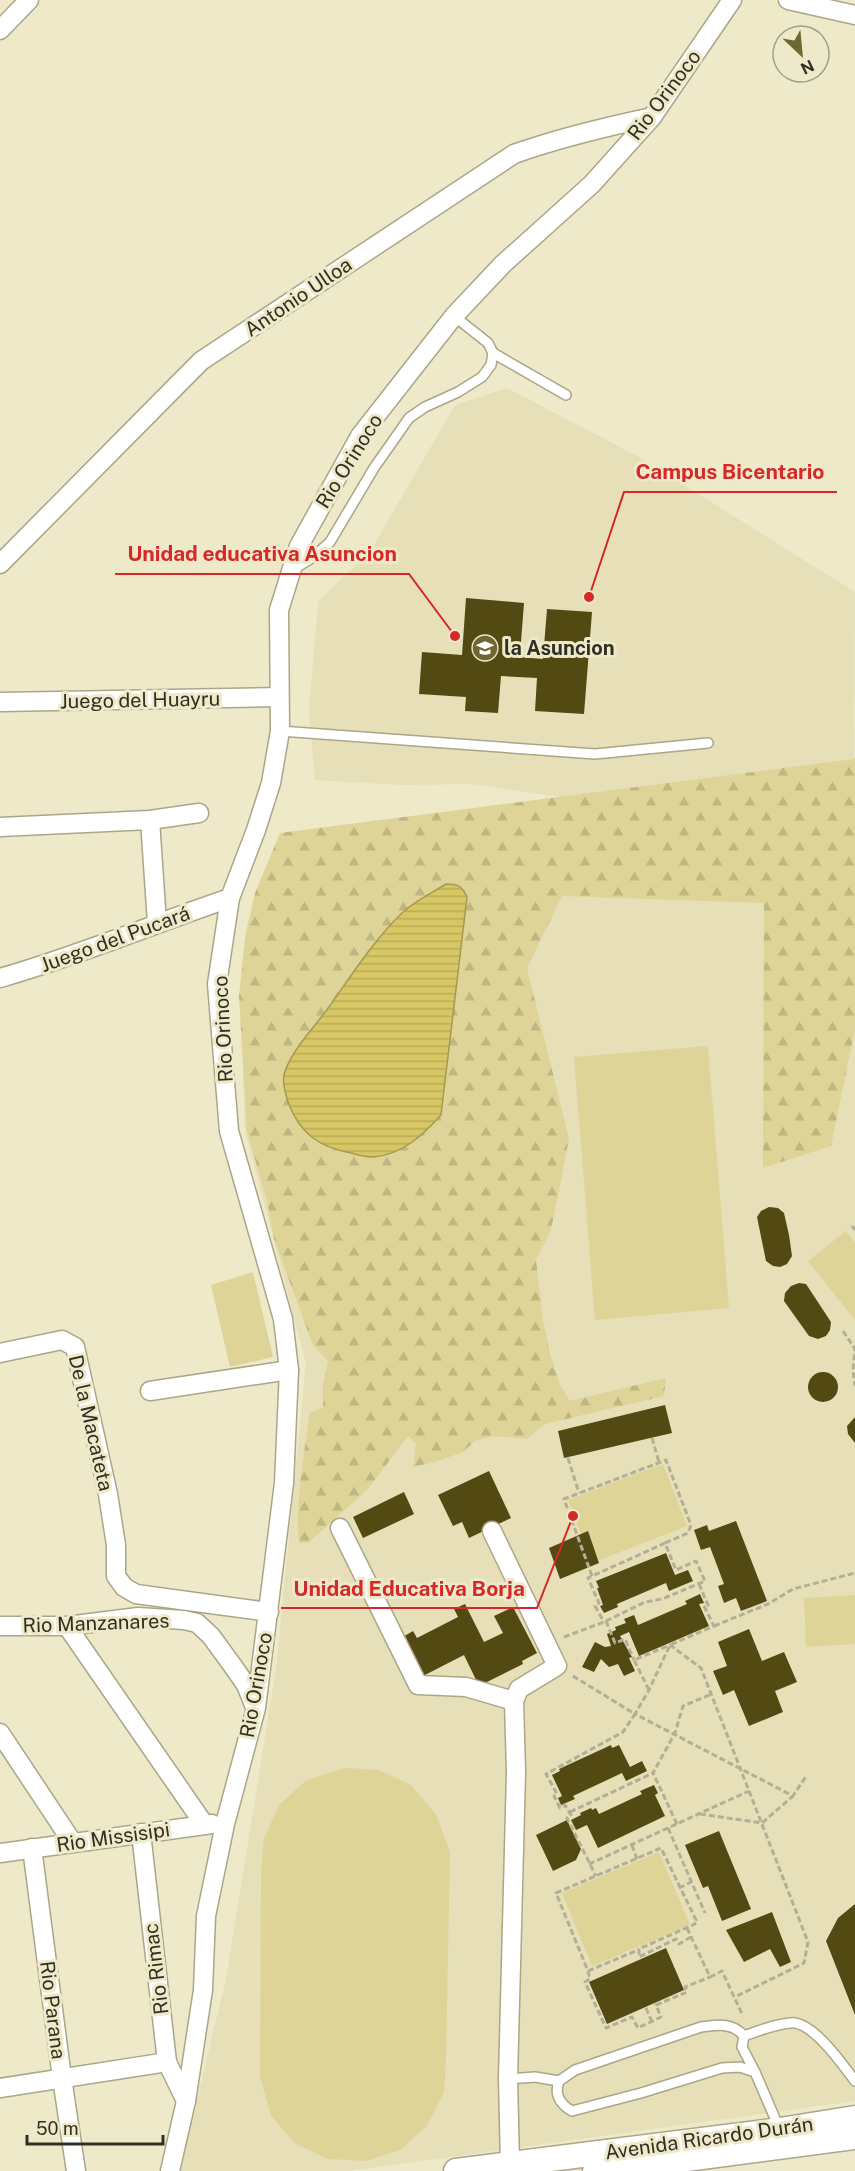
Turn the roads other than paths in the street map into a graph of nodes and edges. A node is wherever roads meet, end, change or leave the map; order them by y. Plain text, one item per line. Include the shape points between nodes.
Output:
1 (29, 0) edge
2 (732, 0) edge
3 (788, 0) edge
4 (855, 15) edge
5 (0, 30) edge
6 (652, 117) junction
7 (454, 316) junction
8 (493, 353) junction
9 (566, 395) dead end
10 (0, 564) edge
11 (291, 570) junction
12 (279, 697) junction
13 (0, 702) edge
14 (280, 731) junction
15 (708, 743) dead end
16 (199, 813) dead end
17 (150, 820) junction
18 (0, 827) edge
19 (231, 898) junction
20 (157, 923) junction
21 (0, 978) edge
22 (0, 1352) edge
23 (289, 1370) junction
24 (150, 1391) dead end
25 (340, 1528) dead end
26 (492, 1531) dead end
27 (116, 1576) joint
28 (269, 1612) junction
29 (0, 1626) edge
30 (67, 1626) junction
31 (514, 1701) junction
32 (256, 1707) junction
33 (0, 1733) edge
34 (204, 1824) junction
35 (225, 1824) junction
36 (141, 1833) junction
37 (73, 1843) junction
38 (32, 1848) junction
39 (0, 1852) edge
40 (744, 2036) junction
41 (167, 2062) junction
42 (755, 2072) junction
43 (62, 2078) junction
44 (508, 2079) junction
45 (559, 2081) junction
46 (855, 2081) edge
47 (0, 2088) edge
48 (186, 2101) junction
49 (855, 2118) edge
50 (855, 2137) edge
51 (783, 2138) junction
52 (510, 2164) junction
53 (76, 2171) edge
54 (170, 2171) edge
55 (456, 2171) edge
56 (595, 2171) edge

1 - 5 street
2 - 6 street, Rio Orinoco
3 - 4 street
6 - 7 street, Rio Orinoco via 592,184 503,264
6 - 10 street, Antonio Ulloa via 514,154 201,361
7 - 8 lane via 488,343
7 - 11 street, Rio Orinoco via 360,436 299,546
8 - 9 lane
8 - 11 lane via 491,365 482,377 409,418 330,542
11 - 12 street, Rio Orinoco via 279,610
12 - 13 street, Juego del Huayru
12 - 14 street, Rio Orinoco
14 - 15 lane via 595,754
14 - 19 street, Rio Orinoco via 271,783
16 - 17 street
17 - 18 street
17 - 20 street
19 - 20 street, Juego del Pucará
19 - 23 street, Rio Orinoco via 217,984 229,1131 283,1319
20 - 21 street, Juego del Pucará
22 - 27 street, De la Macateta via 62,1340 75,1347 108,1494 116,1545
23 - 24 street
23 - 28 street, Rio Orinoco via 284,1483
25 - 31 street via 418,1685 466,1687
26 - 31 street via 557,1666 519,1689
27 - 28 street, Rio Manzanares via 124,1587 136,1593
28 - 32 street, Rio Orinoco
29 - 30 street, Rio Manzanares
30 - 32 street, Rio Manzanares via 138,1617 197,1623 235,1669
30 - 34 street
31 - 44 street via 516,1772
32 - 35 street, Rio Orinoco
33 - 37 street
34 - 35 street, Rio Missisipi
34 - 36 street, Rio Missisipi
35 - 48 street, Rio Orinoco via 206,1916 203,1990
36 - 37 street, Rio Missisipi
36 - 41 street, Rio Rimac
37 - 38 street, Rio Missisipi
38 - 39 street, Rio Missisipi
38 - 43 street, Rio Parana
40 - 42 lane via 742,2047
40 - 45 lane via 735,2027 701,2026 574,2070
40 - 46 lane via 791,2022 802,2025 835,2055
41 - 43 street
41 - 48 street, Rio Rimac
42 - 45 lane via 740,2067 722,2068 572,2111 557,2094
42 - 51 lane
43 - 47 street
43 - 53 street, Rio Parana
44 - 45 lane
44 - 52 street
48 - 54 street, Rio Orinoco
49 - 51 street, Avenida Ricardo Durán
50 - 51 street, Avenida Ricardo Durán
51 - 52 street, Avenida Ricardo Durán
51 - 56 street, Avenida Ricardo Durán
52 - 55 street, Avenida Ricardo Durán

